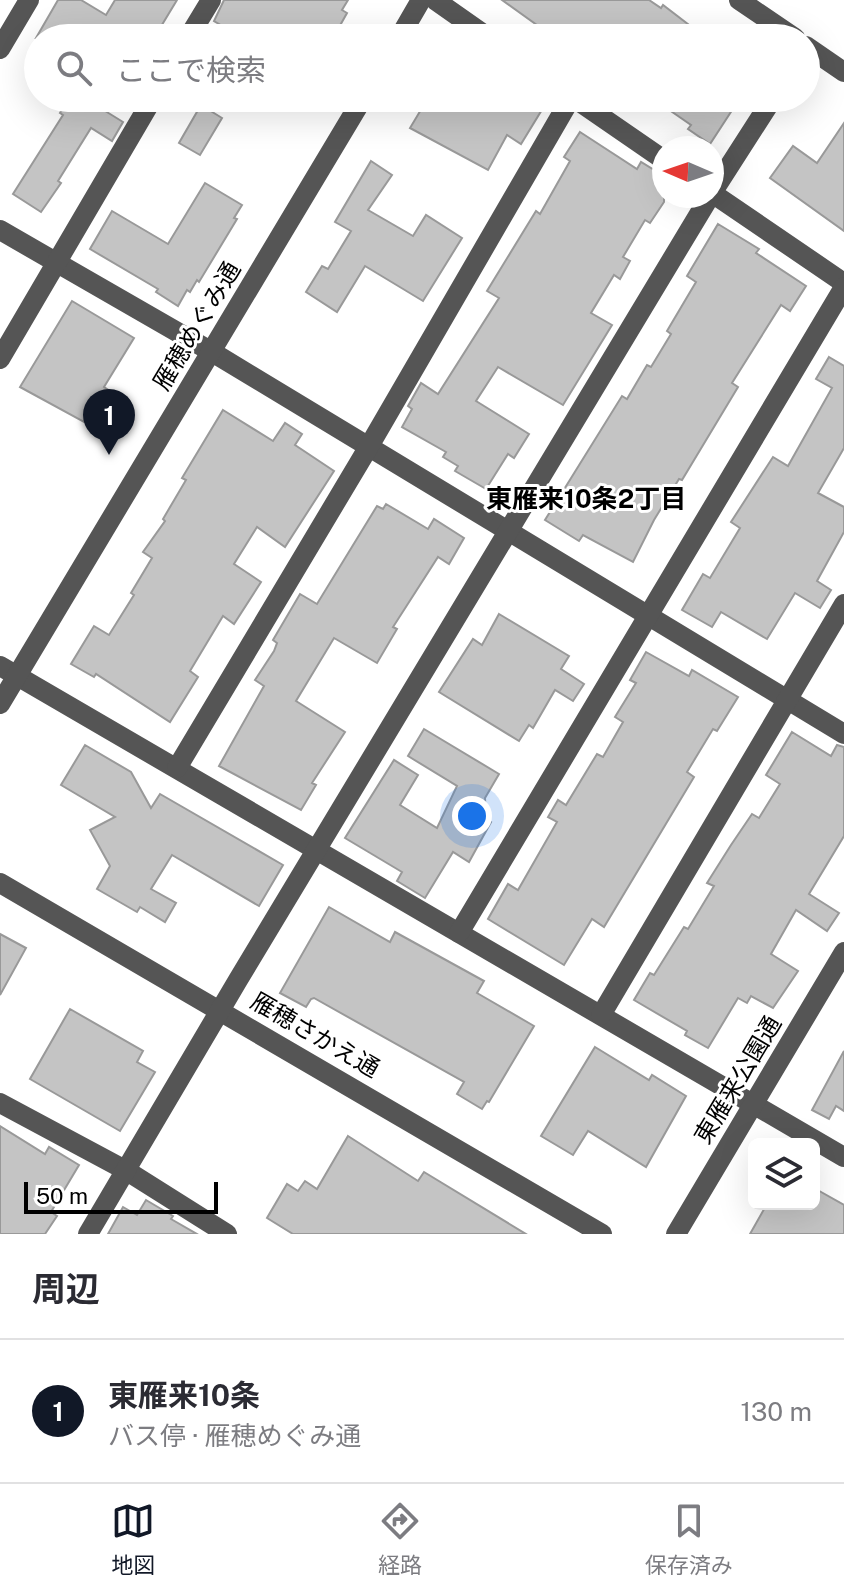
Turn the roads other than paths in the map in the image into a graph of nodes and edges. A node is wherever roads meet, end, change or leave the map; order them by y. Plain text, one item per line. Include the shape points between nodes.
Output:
1 (29, 0) edge
2 (211, 0) edge
3 (421, 0) edge
4 (435, 0) edge
5 (739, 0) edge
6 (196, 24) edge
7 (407, 24) edge
8 (469, 24) edge
9 (774, 24) edge
10 (0, 49) edge
11 (820, 56) edge
12 (844, 72) edge
13 (145, 112) edge
14 (355, 112) edge
15 (565, 112) edge
16 (594, 112) edge
17 (764, 112) edge
18 (652, 152) edge
19 (703, 208) edge
20 (0, 230) edge
21 (57, 263) junction
22 (844, 285) edge
23 (212, 352) junction
24 (0, 359) edge
25 (368, 448) junction
26 (509, 531) junction
27 (844, 604) edge
28 (649, 615) junction
29 (8, 672) edge
30 (788, 699) junction
31 (0, 704) edge
32 (844, 734) edge
33 (177, 768) junction
34 (317, 851) junction
35 (0, 883) edge
36 (459, 933) junction
37 (843, 958) edge
38 (220, 1009) junction
39 (601, 1015) junction
40 (0, 1103) edge
41 (753, 1105) junction
42 (844, 1157) edge
43 (127, 1171) junction
44 (88, 1234) edge
45 (227, 1234) edge
46 (602, 1234) edge
47 (676, 1234) edge

1 - 10 street
2 - 6 street
3 - 7 street
4 - 8 street
5 - 9 street
11 - 12 street
13 - 21 street
14 - 23 street, 雁穂めぐみ通
15 - 25 street
16 - 18 street
17 - 22 street via 712,193
19 - 26 street
20 - 21 street
21 - 23 street
21 - 24 street
22 - 28 street
23 - 25 street
23 - 29 street, 雁穂めぐみ通
25 - 26 street
25 - 33 street
26 - 28 street
26 - 34 street
27 - 30 street
28 - 30 street
28 - 36 street
29 - 31 street, 雁穂めぐみ通
29 - 33 street
30 - 32 street
30 - 39 street
33 - 34 street
34 - 36 street
34 - 38 street
35 - 38 street, 雁穂さかえ通
36 - 39 street
37 - 41 street, 東雁来公園通
38 - 43 street
38 - 46 street, 雁穂さかえ通
39 - 41 street
40 - 43 street
41 - 42 street
41 - 47 street, 東雁来公園通
43 - 44 street
43 - 45 street

